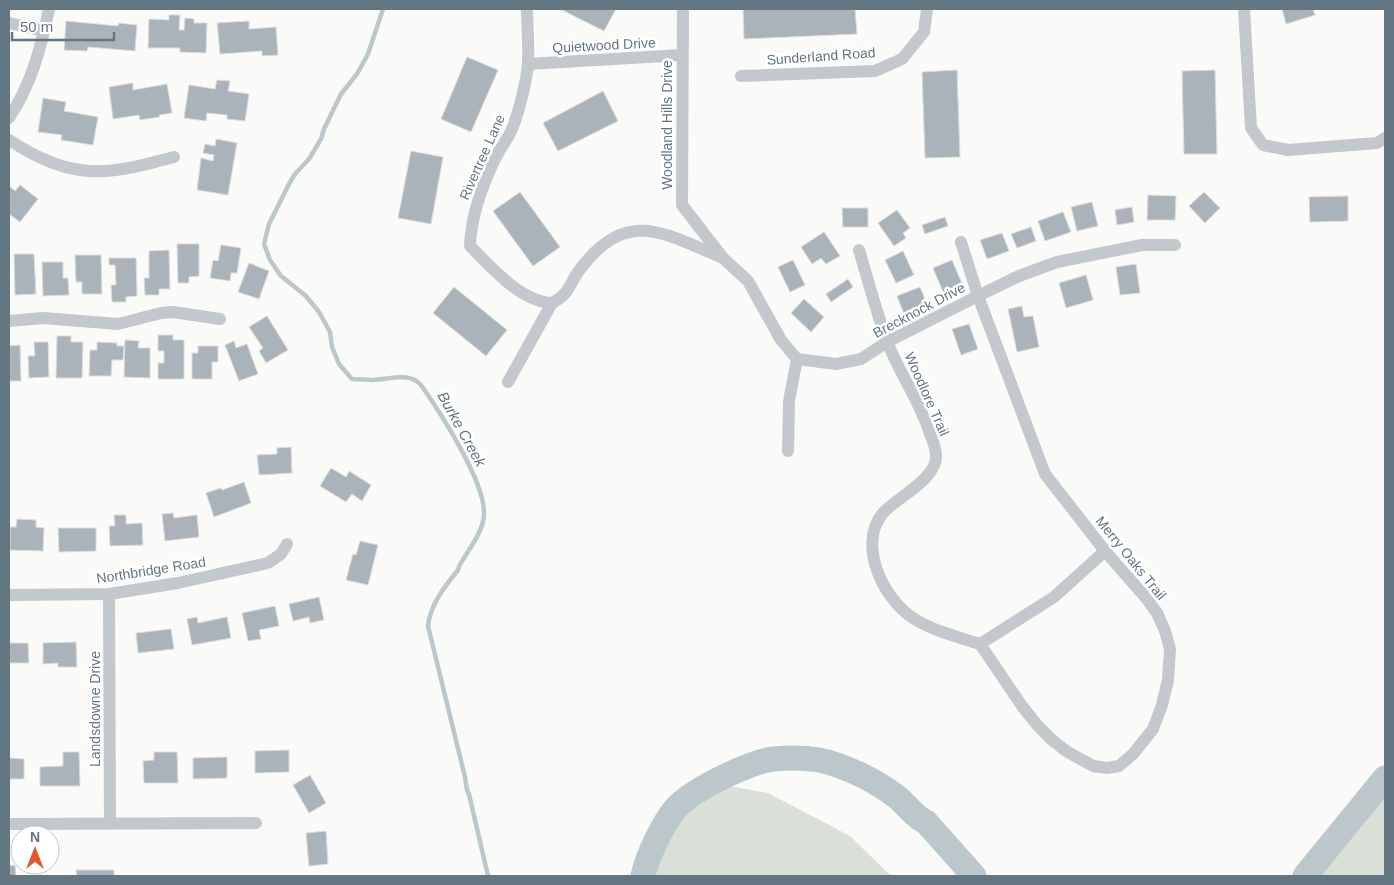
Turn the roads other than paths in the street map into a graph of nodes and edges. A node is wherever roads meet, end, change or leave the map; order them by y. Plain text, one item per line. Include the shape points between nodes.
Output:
1 (49, 9) edge
2 (527, 9) edge
3 (683, 9) edge
4 (927, 9) edge
5 (1244, 9) edge
6 (9, 23) edge
7 (44, 31) junction
8 (682, 55) junction
9 (528, 64) junction
10 (741, 76) dead end
11 (9, 118) edge
12 (1385, 138) edge
13 (9, 140) edge
14 (174, 157) dead end
15 (961, 242) dead end
16 (1174, 245) dead end
17 (858, 250) dead end
18 (723, 258) junction
19 (978, 296) junction
20 (552, 303) junction
21 (220, 319) dead end
22 (9, 321) edge
23 (888, 342) junction
24 (797, 358) junction
25 (508, 382) dead end
26 (788, 451) dead end
27 (288, 544) dead end
28 (1105, 551) junction
29 (109, 594) junction
30 (9, 595) edge
31 (980, 644) junction
32 (110, 823) junction
33 (256, 823) dead end
34 (9, 824) edge

1 - 7 street
2 - 9 street, Rivertree Lane
3 - 8 street, Woodland Hills Drive
4 - 10 street, Sunderland Road via 924,32 902,59 875,70
5 - 12 street via 1251,128 1263,145 1288,150 1377,143
6 - 7 street
7 - 11 street via 32,74
8 - 9 street, Quietwood Drive
8 - 18 street, Woodland Hills Drive via 682,205
9 - 20 street, Rivertree Lane via 511,131 474,212 470,246 525,294 541,303
13 - 14 street via 25,151 72,170 115,171
15 - 19 street, Merry Oaks Trail
16 - 19 street, Brecknock Drive via 1142,245 1058,262
17 - 23 street, Woodlore Trail
18 - 20 street via 671,236 647,230 628,232 600,246 563,297
18 - 24 street via 748,281 781,340
19 - 23 street, Brecknock Drive
19 - 28 street, Merry Oaks Trail via 1045,474
20 - 25 street
21 - 22 street via 173,312 118,324 43,318
23 - 24 street, Brecknock Drive via 860,358 836,364
23 - 31 street, Woodlore Trail via 927,423 936,457 932,468 914,489 884,512 877,522 873,540 875,566 896,604 905,613 944,633
24 - 26 street via 790,401
27 - 29 street, Northbridge Road via 268,563
28 - 31 street via 1054,597
28 - 31 street, Merry Oaks Trail via 1151,606 1165,631 1170,649 1168,680 1153,728 1119,766 1094,766 1051,739 1022,706
29 - 30 street, Northbridge Road
29 - 32 street, Landsdowne Drive
32 - 33 street
32 - 34 street

